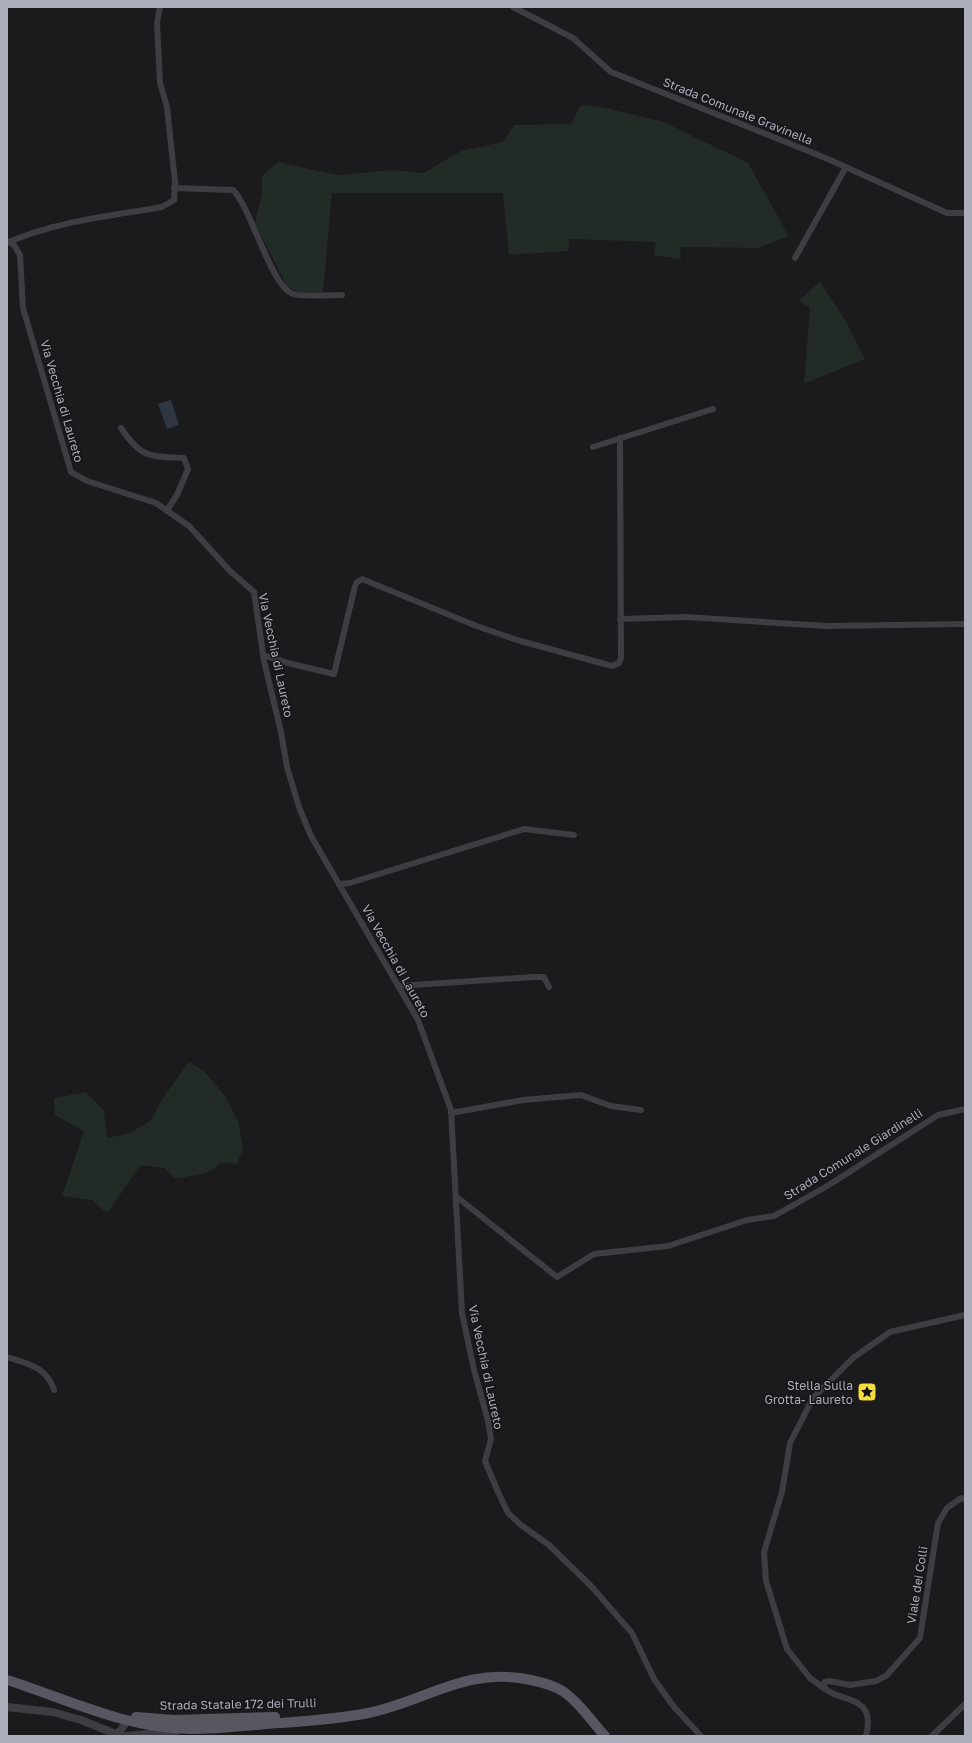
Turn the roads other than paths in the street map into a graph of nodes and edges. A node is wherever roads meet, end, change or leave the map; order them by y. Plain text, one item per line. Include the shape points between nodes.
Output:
1 (160, 7) edge
2 (513, 7) edge
3 (846, 167) junction
4 (174, 188) junction
5 (965, 213) edge
6 (8, 242) edge
7 (795, 258) dead end
8 (342, 295) dead end
9 (713, 409) dead end
10 (121, 428) dead end
11 (620, 438) junction
12 (593, 447) dead end
13 (167, 510) junction
14 (620, 619) junction
15 (965, 624) edge
16 (263, 655) junction
17 (574, 835) dead end
18 (339, 884) junction
19 (398, 986) junction
20 (549, 987) dead end
21 (965, 1109) edge
22 (641, 1110) dead end
23 (451, 1113) junction
24 (457, 1198) junction
25 (965, 1315) edge
26 (7, 1357) edge
27 (54, 1390) dead end
28 (965, 1499) edge
29 (7, 1680) edge
30 (825, 1689) junction
31 (965, 1704) edge
32 (7, 1707) edge
33 (350, 1716) junction
34 (128, 1720) junction
35 (139, 1723) junction
36 (189, 1729) junction
37 (130, 1735) edge
38 (117, 1736) edge
39 (121, 1736) edge
40 (605, 1736) edge
41 (701, 1736) edge
42 (866, 1736) edge
43 (932, 1736) edge

1 - 4 street via 157,23 160,83 167,107
2 - 3 street, Strada Comunale Gravinella via 573,38 611,72
3 - 5 street, Strada Comunale Gravinella via 947,213
3 - 7 street
4 - 6 street via 174,200 162,207 70,223
4 - 8 street via 233,190 238,194 283,288 293,294
6 - 13 street, Via Vecchia di Laureto via 20,255 23,308 71,472 87,481 156,503
9 - 11 street
10 - 13 street via 132,446 148,456 184,458 188,469 177,495
11 - 12 street
11 - 14 street
13 - 16 street, Via Vecchia di Laureto via 189,526 230,571 254,592
14 - 15 street via 686,617 826,626
14 - 16 street via 621,658 619,663 612,666 517,640 362,579 355,586 334,674
16 - 18 street, Via Vecchia di Laureto via 287,767 299,807 311,836
17 - 18 street via 524,829 350,883
18 - 19 street, Via Vecchia di Laureto
19 - 20 street via 544,977
19 - 23 street, Via Vecchia di Laureto via 418,1020
21 - 24 street, Strada Comunale Giardinelli via 938,1115 829,1185 774,1216 747,1220 668,1246 594,1254 557,1277
22 - 23 street via 611,1106 581,1095 523,1100
23 - 24 street, Via Vecchia di Laureto
24 - 41 street, Via Vecchia di Laureto via 462,1313 491,1439 485,1461 498,1492 508,1514 560,1556 592,1587 632,1633 654,1679 674,1707
25 - 30 street via 890,1332 853,1358 813,1398 790,1443 782,1492 764,1552 766,1581 786,1649 810,1678
26 - 27 street via 46,1374 51,1379
28 - 30 street, Viale dei Colli via 961,1498 947,1508 938,1523 920,1638 886,1676 860,1684 824,1682
29 - 34 main road, Strada Statale 172 dei Trulli
30 - 42 street via 850,1698 863,1708 869,1726
31 - 43 street
32 - 38 street via 52,1712
33 - 34 main road, Strada Statale 172 dei Trulli via 174,1720 138,1717
33 - 36 main road, Strada Statale 172 dei Trulli
33 - 40 main road, Strada Statale 172 dei Trulli via 369,1713 454,1683 487,1677 514,1676 539,1681 562,1691 580,1705
34 - 35 main road, Strada Statale 172 dei Trulli
34 - 38 street
35 - 36 main road, Strada Statale 172 dei Trulli
35 - 37 street via 138,1731
36 - 37 street
38 - 39 street

